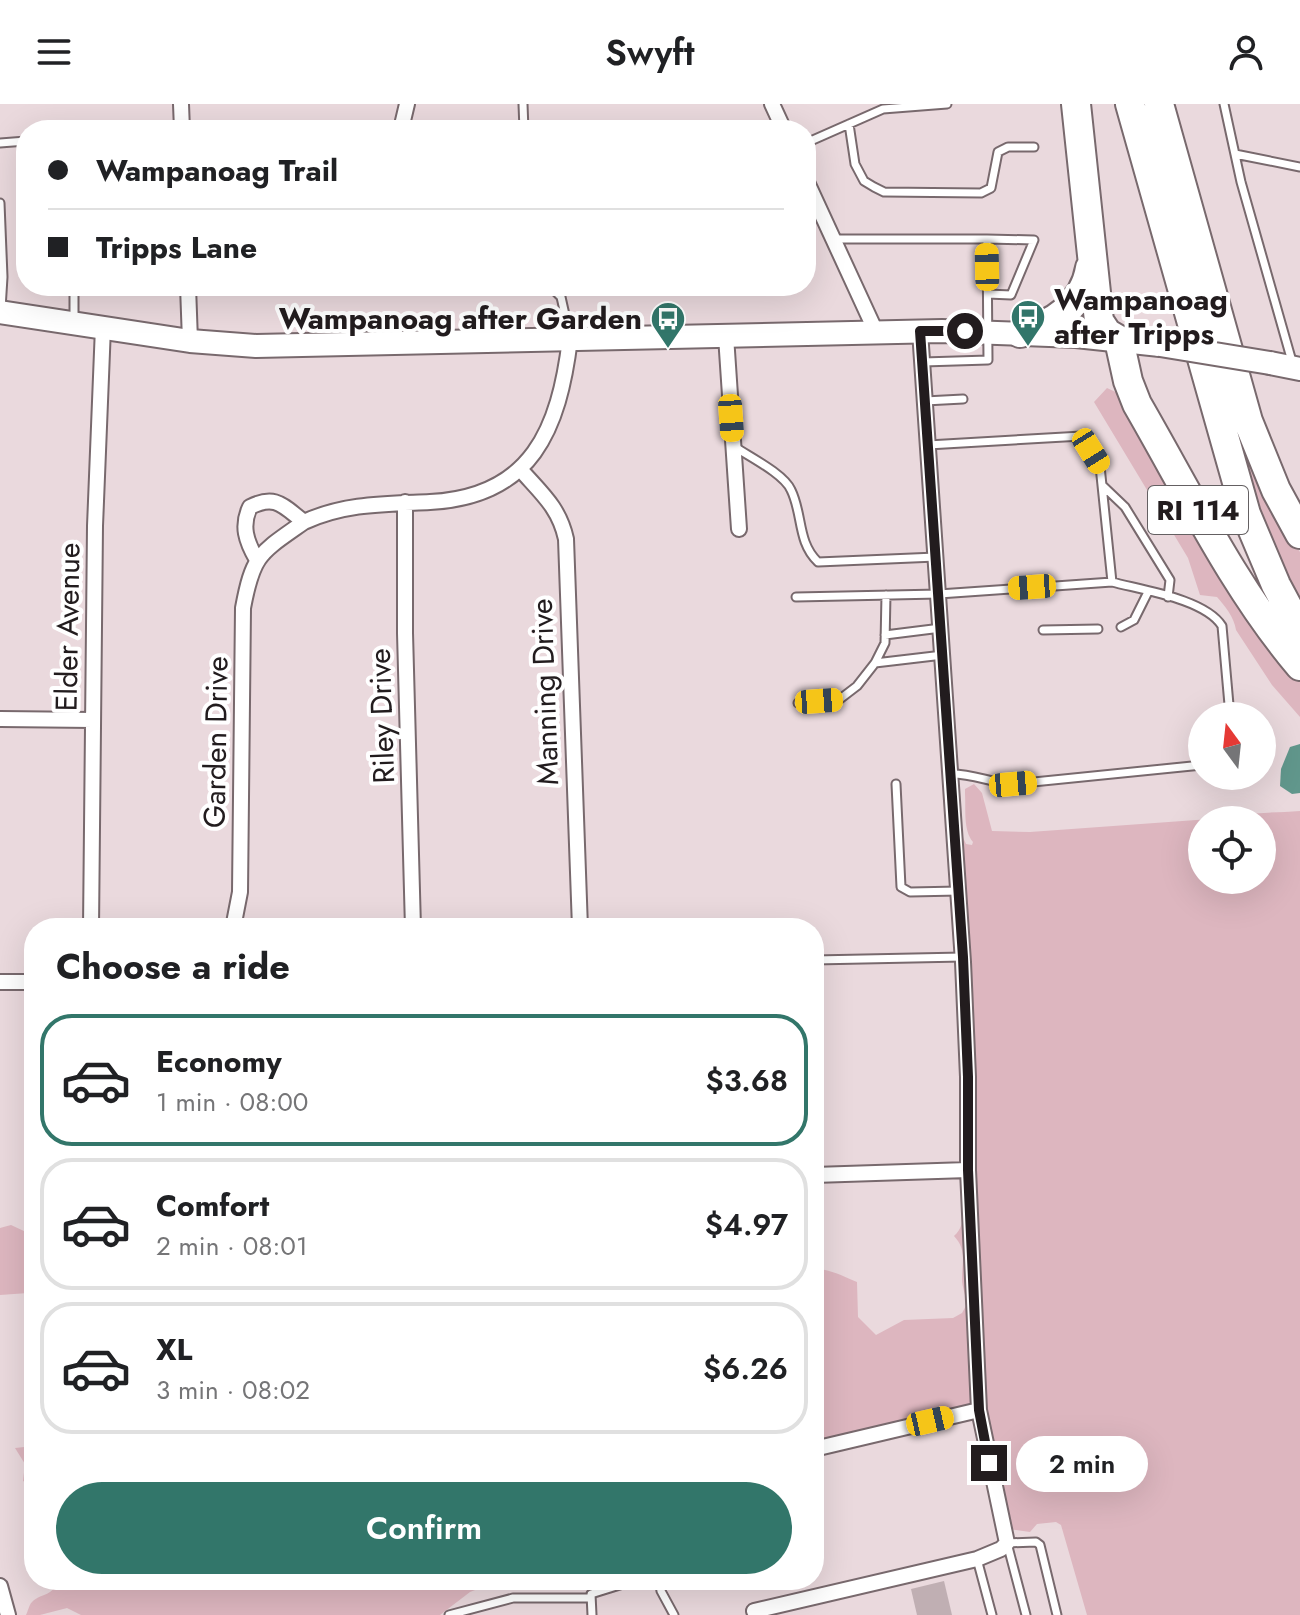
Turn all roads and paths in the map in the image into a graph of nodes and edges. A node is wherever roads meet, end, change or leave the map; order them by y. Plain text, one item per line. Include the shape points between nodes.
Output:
1 (947, 104) edge
2 (1076, 104) edge
3 (1130, 104) edge
4 (1159, 104) edge
5 (1224, 104) edge
6 (902, 105) edge
7 (849, 124) junction
8 (816, 139) edge
9 (1034, 147) dead end
10 (1235, 154) junction
11 (1300, 167) edge
12 (0, 203) edge
13 (816, 204) edge
14 (831, 239) junction
15 (987, 239) junction
16 (1091, 255) junction
17 (988, 294) junction
18 (74, 296) edge
19 (188, 296) edge
20 (560, 296) edge
21 (0, 312) edge
22 (74, 323) junction
23 (103, 327) junction
24 (920, 331) junction
25 (988, 331) junction
26 (876, 332) junction
27 (1020, 333) junction
28 (726, 336) junction
29 (570, 339) junction
30 (1119, 340) junction
31 (190, 341) junction
32 (922, 362) junction
33 (1297, 368) edge
34 (963, 399) dead end
35 (925, 401) junction
36 (928, 445) junction
37 (733, 446) junction
38 (520, 469) junction
39 (1103, 486) junction
40 (405, 502) junction
41 (304, 522) junction
42 (739, 529) dead end
43 (1300, 534) edge
44 (936, 557) junction
45 (257, 560) junction
46 (1112, 582) junction
47 (1148, 592) junction
48 (939, 594) junction
49 (886, 595) junction
50 (796, 597) dead end
51 (1168, 597) junction
52 (1121, 627) dead end
53 (941, 628) junction
54 (1098, 629) dead end
55 (1043, 630) dead end
56 (1300, 630) edge
57 (885, 635) junction
58 (943, 655) junction
59 (875, 663) junction
60 (1300, 666) edge
61 (1229, 702) edge
62 (798, 703) dead end
63 (0, 719) edge
64 (93, 720) junction
65 (1188, 766) edge
66 (952, 774) junction
67 (896, 784) dead end
68 (959, 891) junction
69 (91, 918) edge
70 (235, 918) edge
71 (413, 918) edge
72 (580, 918) edge
73 (963, 957) junction
74 (824, 960) edge
75 (0, 982) edge
76 (24, 982) edge
77 (968, 1170) junction
78 (824, 1175) edge
79 (979, 1410) junction
80 (824, 1447) edge
81 (1007, 1543) junction
82 (977, 1559) junction
83 (0, 1586) edge
84 (604, 1590) edge
85 (661, 1590) edge
86 (591, 1598) junction
87 (754, 1613) edge
88 (8, 1615) edge
89 (449, 1615) edge
90 (592, 1615) edge
91 (674, 1615) edge
92 (992, 1615) edge
93 (1026, 1615) edge
94 (1057, 1615) edge

1 - 6 lane
2 - 16 highway
3 - 56 highway via 1246,514
4 - 43 highway via 1248,421
5 - 10 lane
6 - 7 lane
7 - 8 lane
7 - 9 lane via 859,173 884,192 981,193 995,179 998,152
10 - 11 lane
10 - 33 lane
12 - 21 lane
13 - 14 street
14 - 15 lane
14 - 26 street
15 - 17 lane
15 - 17 lane via 1034,240 1011,295
16 - 27 highway via 1086,285 1076,300 1050,323
16 - 30 highway via 1099,321
17 - 25 lane
18 - 22 lane
19 - 31 street
20 - 29 lane
21 - 22 main road
22 - 23 main road
23 - 31 main road
23 - 64 street, Elder Avenue
24 - 25 main road
24 - 26 main road
24 - 32 street
25 - 27 main road
25 - 32 lane via 988,360
26 - 28 main road
27 - 30 main road
28 - 29 main road
28 - 37 street
29 - 31 main road via 270,346
29 - 38 street via 565,385 553,422
30 - 33 main road, bridge
30 - 60 highway, RI 114 via 1137,404 1256,607
32 - 35 street
34 - 35 lane
35 - 36 street
36 - 39 lane via 1082,436 1100,466
36 - 44 street
37 - 42 street
37 - 44 lane via 791,488 806,547 818,562
38 - 40 street via 493,488 464,498
38 - 72 street, Manning Drive via 557,512 566,539
39 - 46 lane
39 - 51 lane via 1125,507 1170,580
40 - 41 street via 328,511
40 - 71 street, Riley Drive
41 - 45 street
41 - 45 street via 277,501 250,507 243,522
44 - 48 street
45 - 70 street, Garden Drive via 243,608 240,892
46 - 47 lane
46 - 48 lane
47 - 51 lane
47 - 52 lane via 1134,620
48 - 49 lane
48 - 53 street
49 - 50 lane
49 - 57 lane
51 - 61 lane via 1217,617
53 - 57 lane
53 - 58 street
54 - 55 lane
57 - 59 lane
58 - 59 lane
58 - 66 street
59 - 62 lane via 840,699
63 - 64 street
64 - 69 street, Elder Avenue
65 - 66 lane via 1013,784
66 - 68 street
67 - 68 lane via 901,887 910,892
68 - 73 street
73 - 74 lane
73 - 77 street
75 - 76 street
77 - 78 street
77 - 79 street
79 - 80 street
79 - 81 street
81 - 82 street
81 - 93 lane
81 - 94 lane via 1040,1545
82 - 87 street
82 - 92 lane
83 - 88 street
84 - 86 lane
85 - 91 lane
86 - 89 lane via 513,1598
86 - 90 lane

